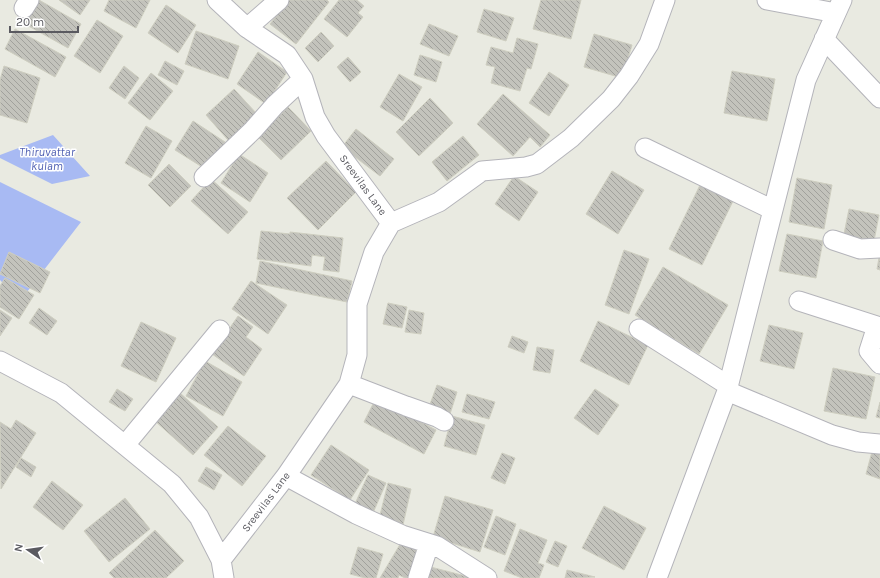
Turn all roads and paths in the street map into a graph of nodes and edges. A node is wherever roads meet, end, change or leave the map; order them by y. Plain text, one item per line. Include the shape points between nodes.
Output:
1 (217, 0) edge
2 (279, 0) edge
3 (665, 0) edge
4 (767, 0) edge
5 (839, 7) edge
6 (248, 28) junction
7 (824, 39) junction
8 (303, 79) junction
9 (880, 98) edge
10 (645, 148) dead end
11 (204, 177) dead end
12 (773, 210) junction
13 (391, 223) junction
14 (833, 240) dead end
15 (880, 248) edge
16 (799, 301) dead end
17 (639, 329) dead end
18 (220, 330) dead end
19 (0, 361) edge
20 (880, 364) edge
21 (349, 384) junction
22 (728, 388) junction
23 (444, 421) dead end
24 (880, 444) edge
25 (125, 445) junction
26 (286, 476) junction
27 (429, 544) junction
28 (223, 569) edge
29 (418, 578) edge
30 (487, 578) edge
31 (657, 578) edge

1 - 6 street, Sreevilas Lane
2 - 6 street
3 - 13 street via 649,44 629,76 611,99 571,138 537,164 482,171 439,202
4 - 5 street
5 - 7 street
6 - 8 street, Sreevilas Lane via 287,56
7 - 9 street
7 - 12 street via 806,80
8 - 11 street
8 - 13 street, Sreevilas Lane via 315,117 326,136
10 - 12 street
12 - 22 street
13 - 21 street, Sreevilas Lane via 374,252 357,304 357,355
14 - 15 street via 860,249
16 - 20 street via 877,326 869,351
17 - 22 street
18 - 25 street
19 - 25 street via 61,393
21 - 23 street
21 - 26 street, Sreevilas Lane
22 - 24 street via 832,435 858,442
22 - 31 street
25 - 28 street via 172,484 198,517
26 - 27 street via 356,514
26 - 28 street, Sreevilas Lane
27 - 29 street
27 - 30 street via 437,546

